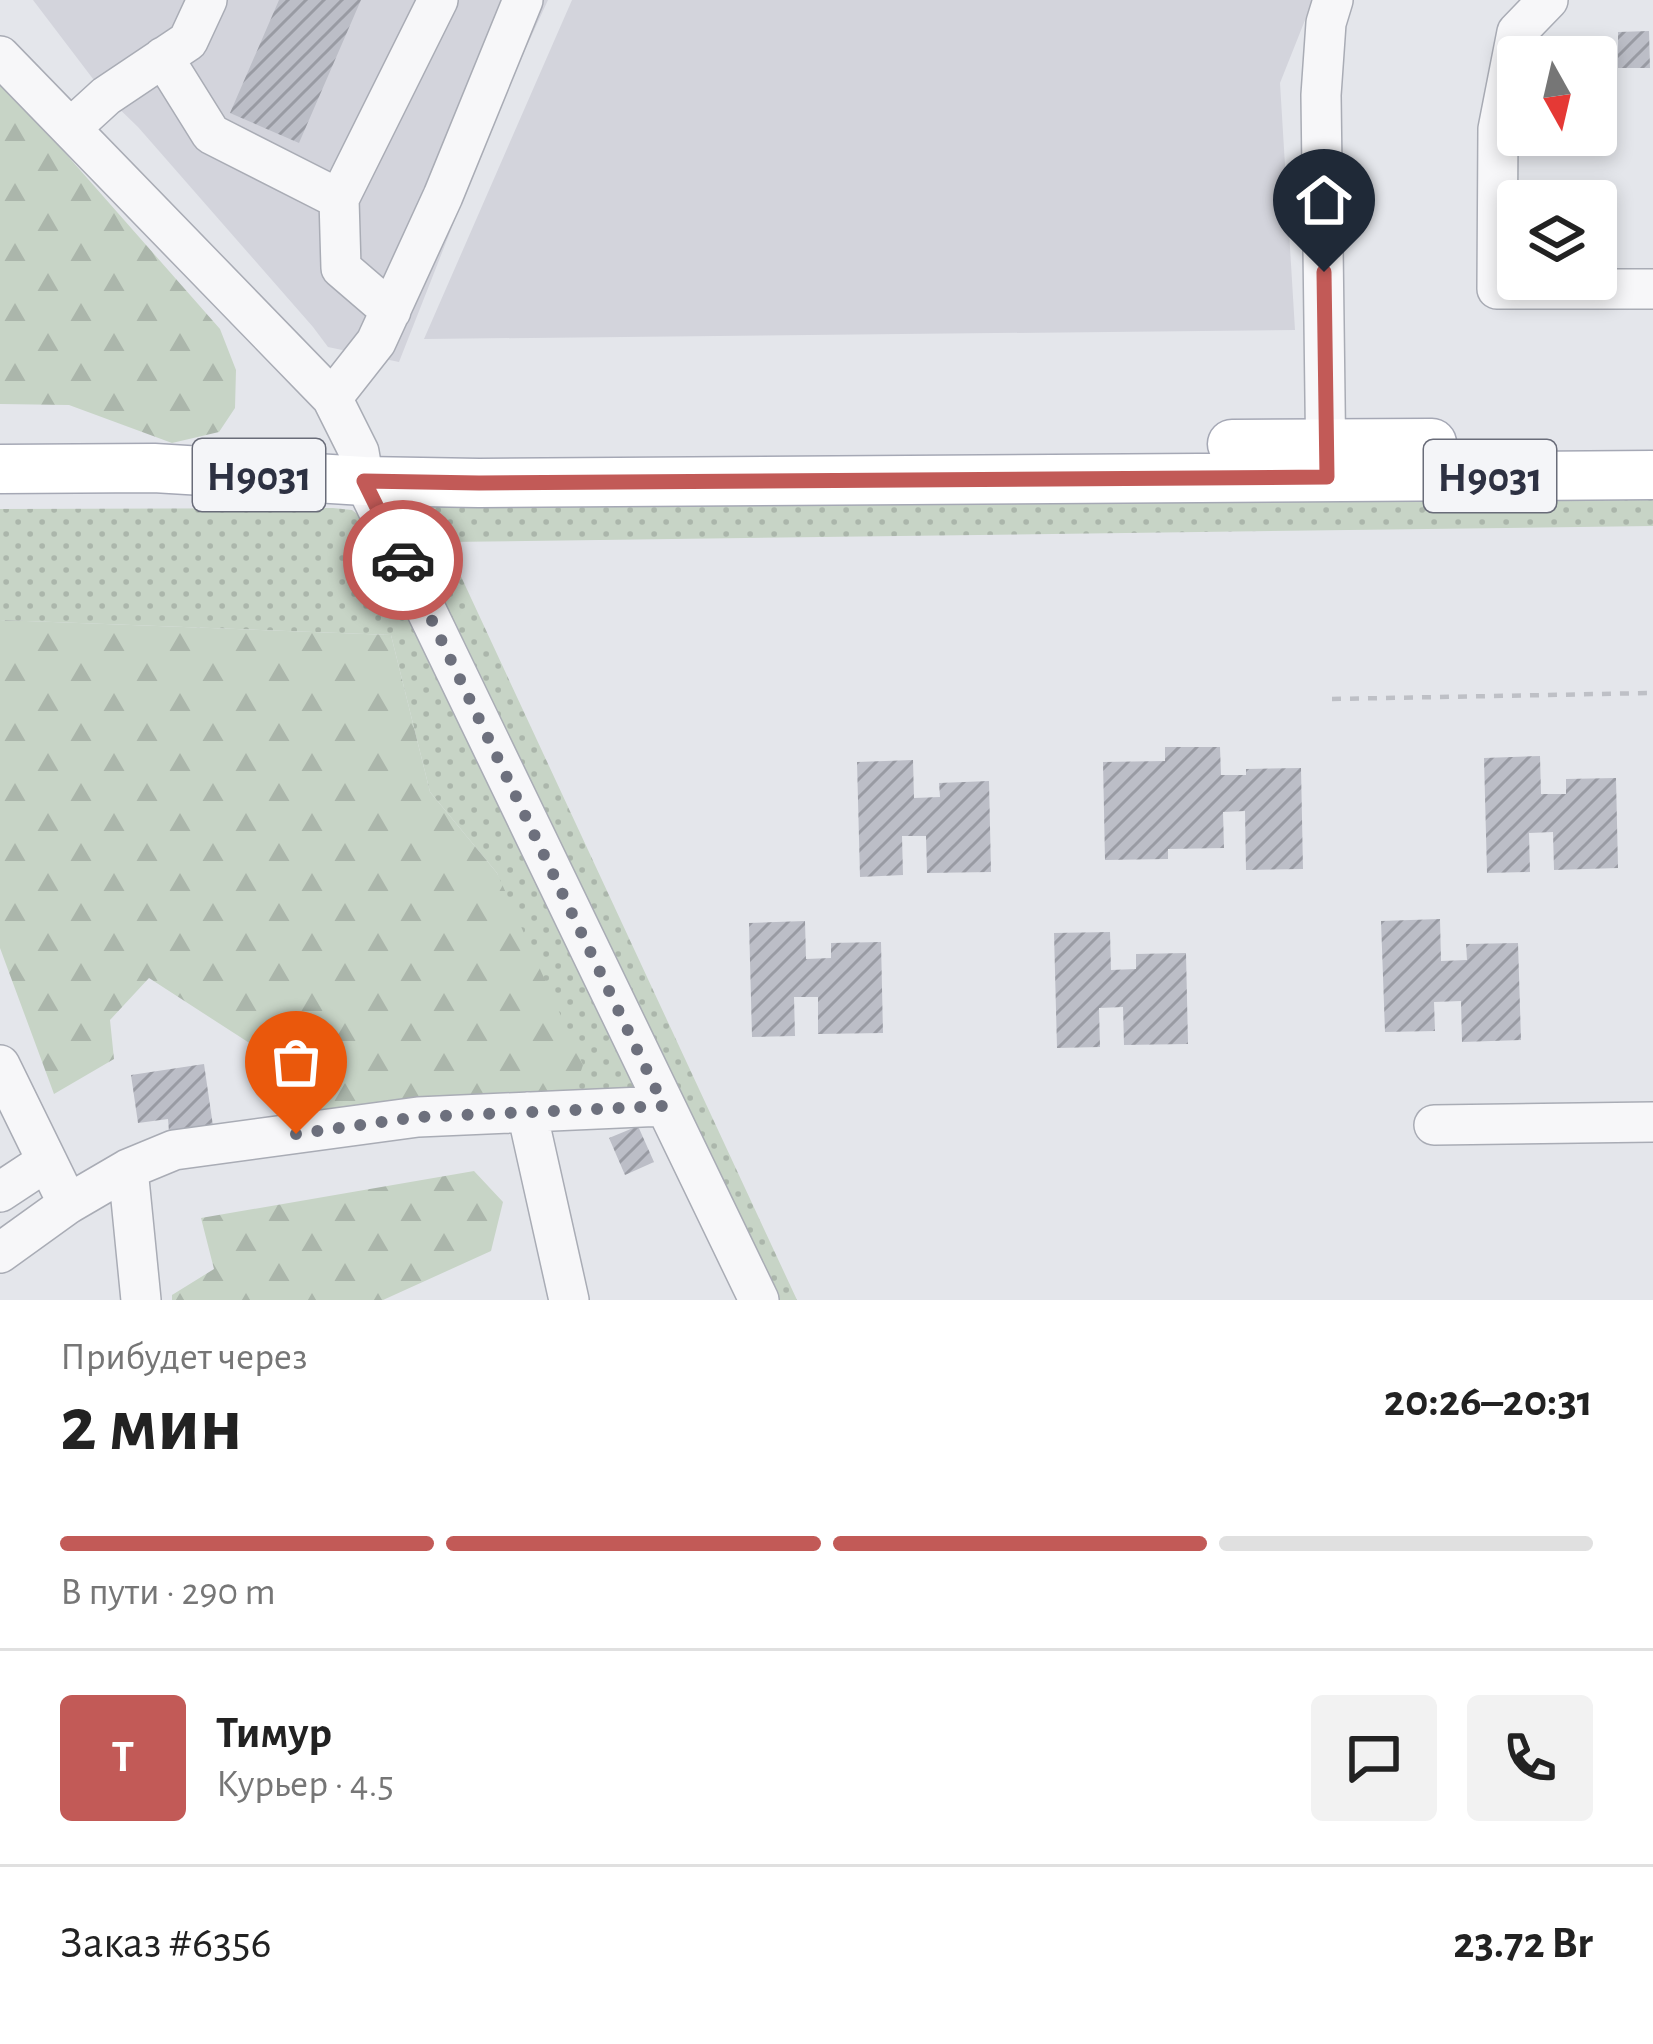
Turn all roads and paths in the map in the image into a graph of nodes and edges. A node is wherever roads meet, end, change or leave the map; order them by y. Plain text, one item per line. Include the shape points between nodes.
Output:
1 (207, 0) edge
2 (438, 0) edge
3 (523, 0) edge
4 (1333, 0) edge
5 (1548, 0) edge
6 (0, 56) edge
7 (163, 58) junction
8 (71, 128) junction
9 (339, 199) junction
10 (1653, 289) edge
11 (391, 310) junction
12 (332, 398) junction
13 (1653, 442) edge
14 (1326, 460) junction
15 (362, 466) junction
16 (0, 469) edge
17 (1653, 475) edge
18 (1653, 693) edge
19 (1333, 699) dead end
20 (0, 1065) edge
21 (664, 1106) junction
22 (527, 1112) junction
23 (1653, 1122) edge
24 (1434, 1125) dead end
25 (47, 1161) junction
26 (128, 1169) junction
27 (0, 1192) edge
28 (68, 1204) junction
29 (0, 1253) edge
30 (141, 1300) edge
31 (569, 1300) edge
32 (759, 1300) edge

1 - 7 street via 188,41
2 - 9 street
3 - 11 street
4 - 14 street via 1321,95
5 - 10 street via 1517,32 1498,129 1497,289
6 - 8 street
7 - 8 street
7 - 9 street via 211,134
8 - 12 street
9 - 11 street via 341,268
11 - 12 street
12 - 15 street
13 - 14 main road, Н9031
14 - 15 main road, Н9031 via 479,483
14 - 17 main road, Н9031
15 - 16 main road, Н9031
15 - 21 street
18 - 19 path
20 - 25 street
21 - 22 street
21 - 32 street
22 - 26 street via 418,1117 174,1150
22 - 31 street
23 - 24 street
25 - 27 street
25 - 28 street
26 - 28 street
26 - 30 street
28 - 29 street

